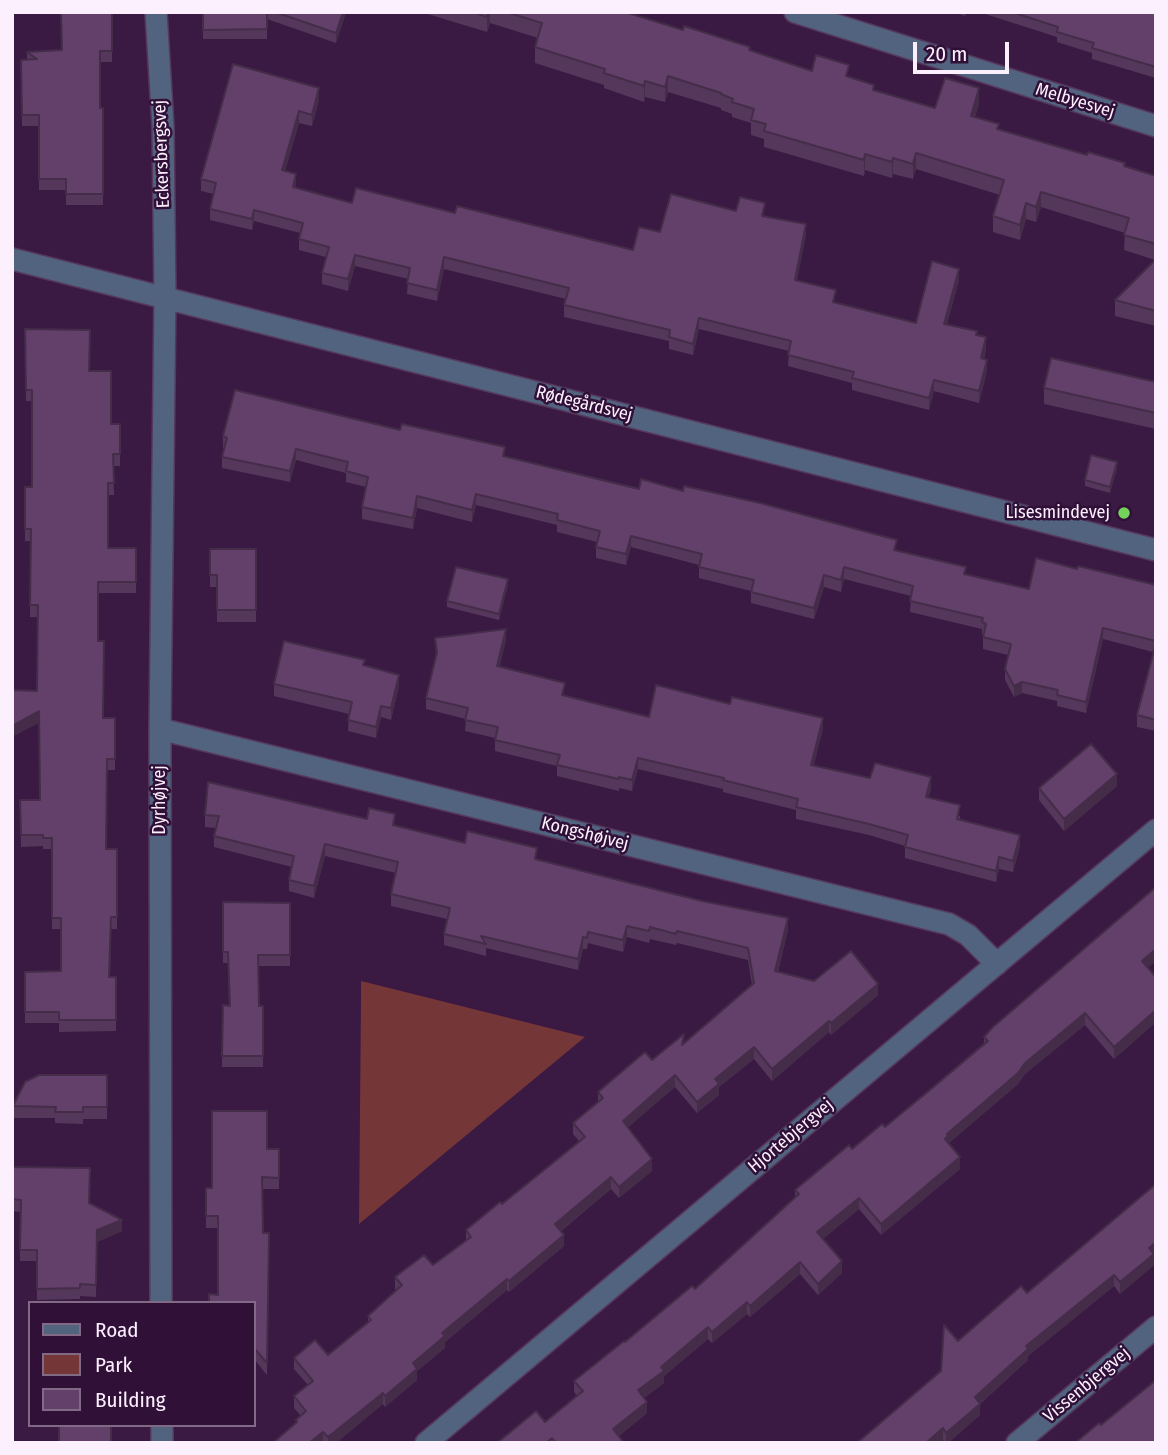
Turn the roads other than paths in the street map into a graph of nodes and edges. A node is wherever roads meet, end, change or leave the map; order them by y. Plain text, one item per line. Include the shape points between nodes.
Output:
1 (156, 12) edge
2 (795, 12) edge
3 (1156, 126) edge
4 (12, 259) edge
5 (165, 296) junction
6 (1156, 550) edge
7 (160, 729) junction
8 (1156, 831) edge
9 (997, 964) junction
10 (161, 1301) edge
11 (1156, 1327) edge
12 (426, 1443) edge
13 (1017, 1443) edge

1 - 5 street, Eckersbergsvej
2 - 3 street, Melbyesvej
4 - 5 street, Rødegårdsvej
5 - 6 street, Rødegårdsvej
5 - 7 street, Dyrhøjvej
7 - 9 street, Kongshøjvej via 949,924
7 - 10 street, Dyrhøjvej
8 - 9 street, Hjortebjergvej
9 - 12 street, Hjortebjergvej
11 - 13 street, Vissenbjergvej

